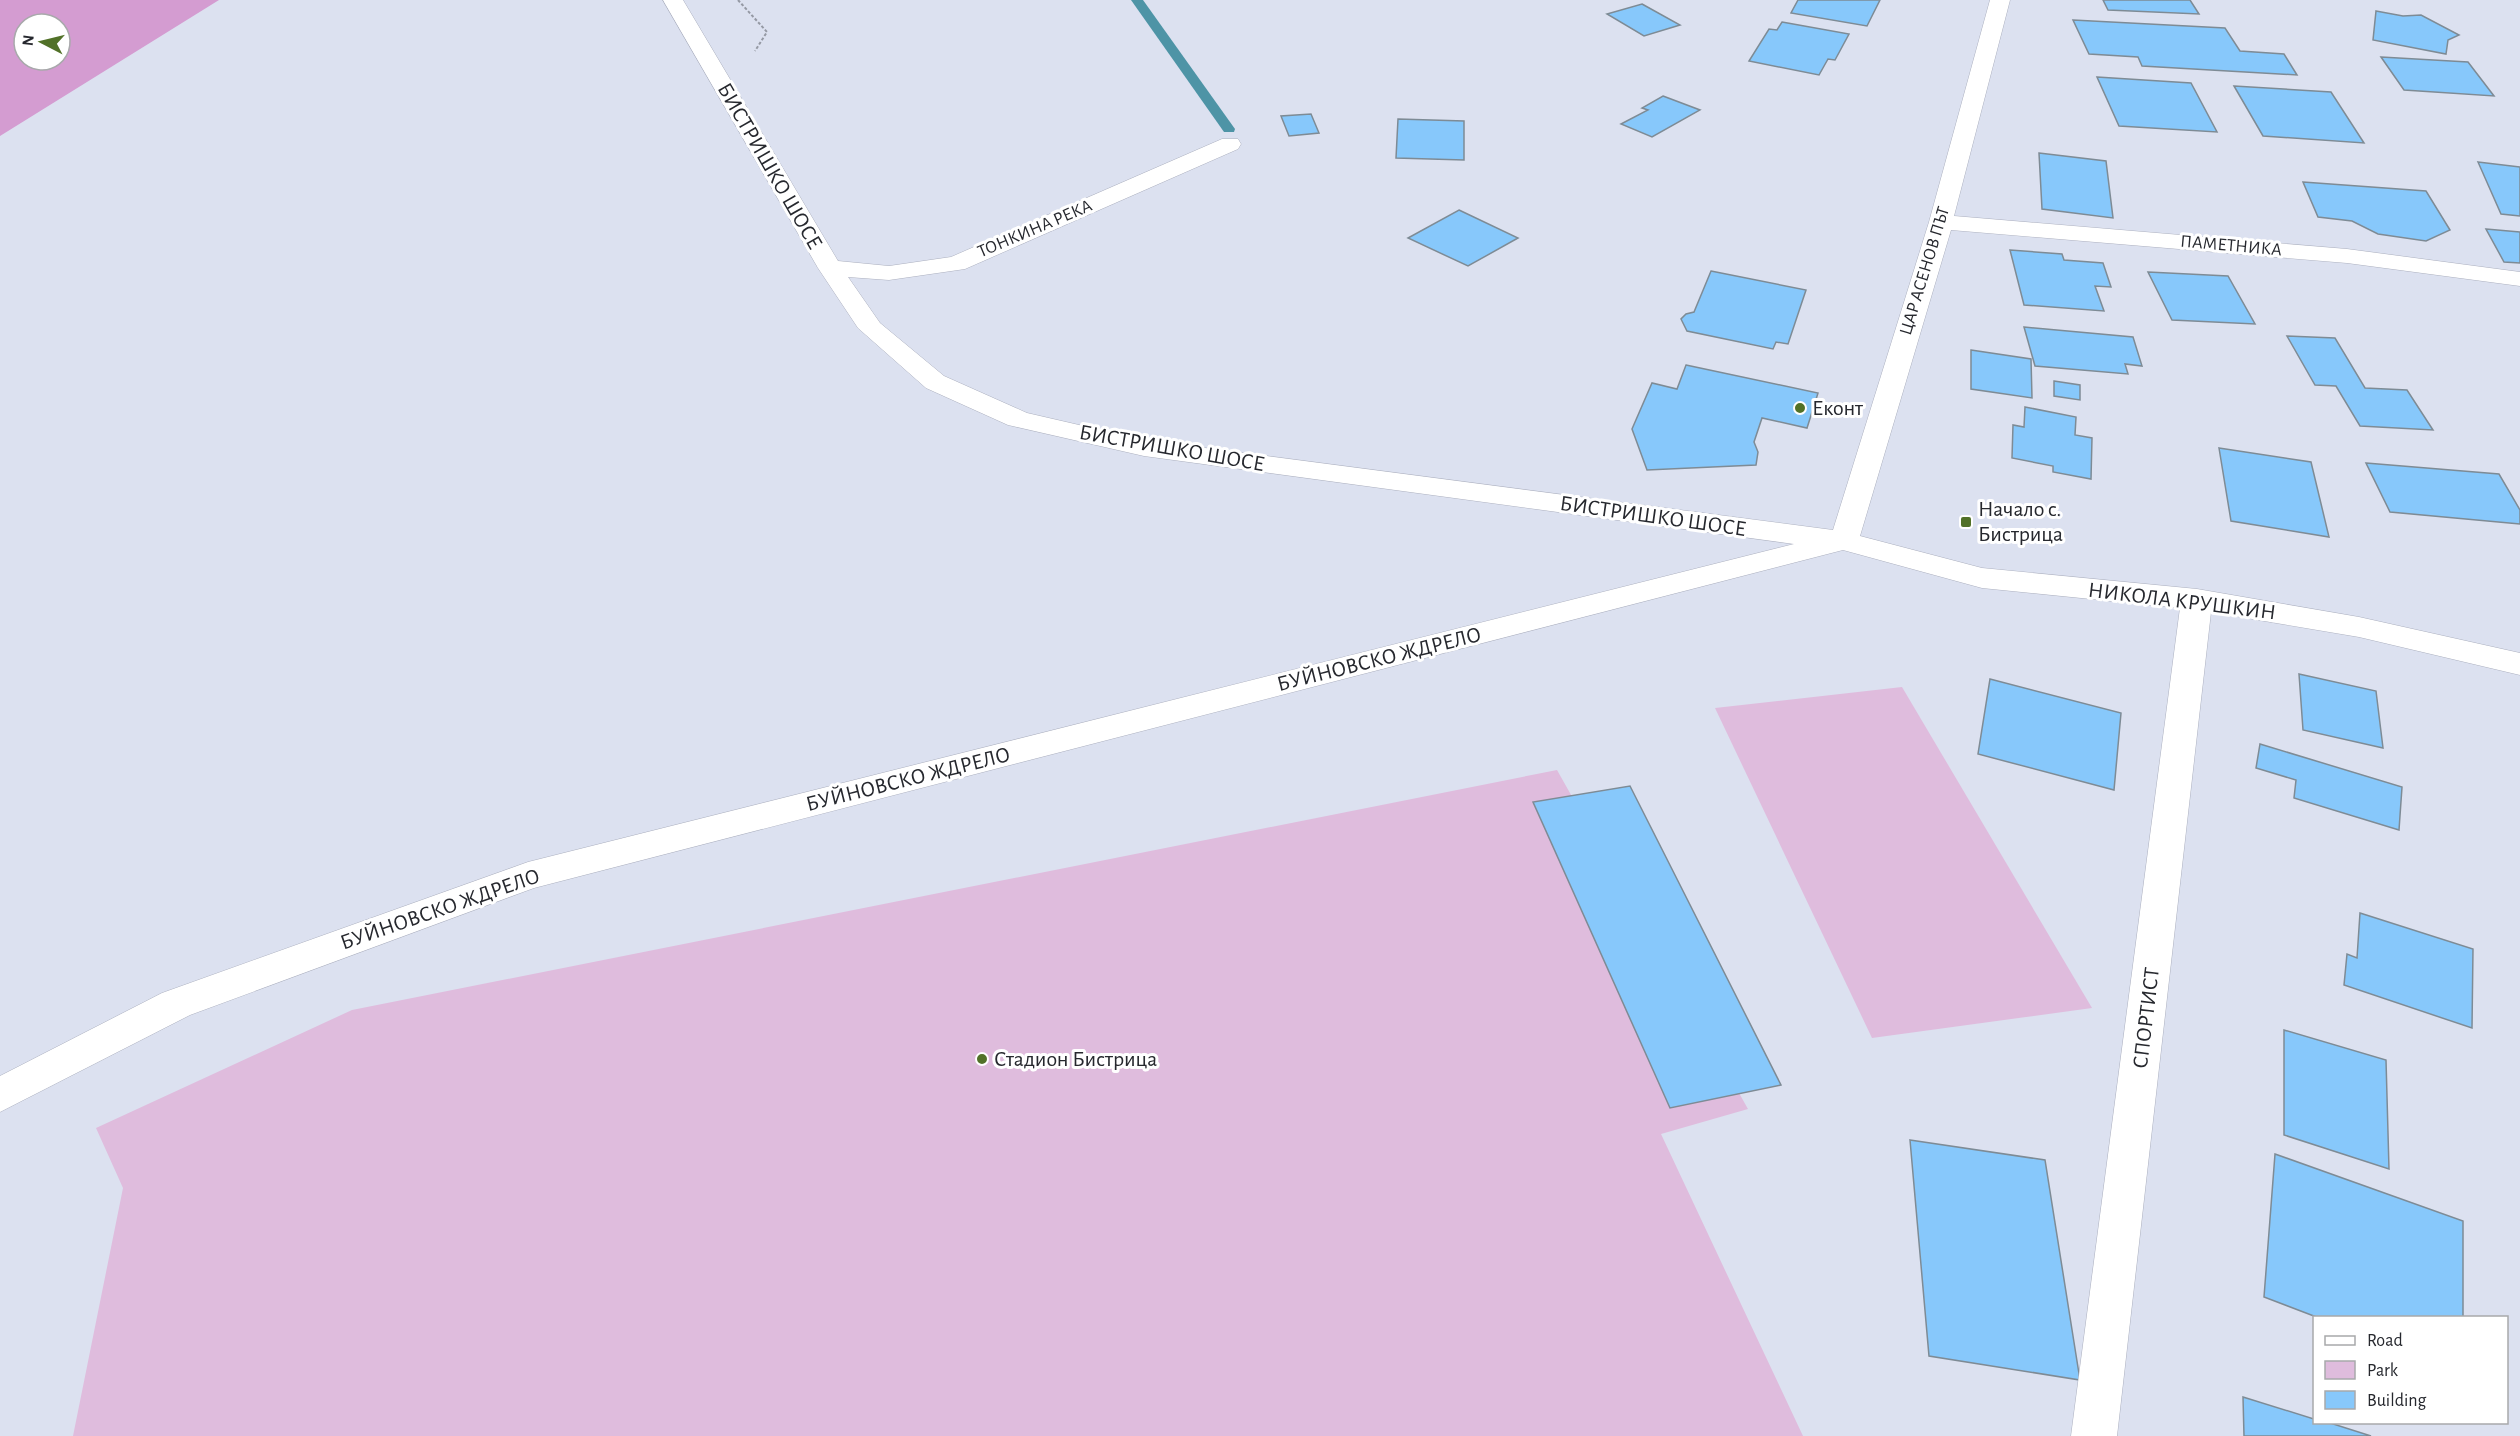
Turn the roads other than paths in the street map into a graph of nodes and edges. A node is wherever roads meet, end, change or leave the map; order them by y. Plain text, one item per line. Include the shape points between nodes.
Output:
1 (673, 0) edge
2 (2000, 0) edge
3 (1230, 144) dead end
4 (1941, 222) junction
5 (830, 268) junction
6 (2520, 279) edge
7 (1844, 541) junction
8 (2197, 599) junction
9 (2514, 659) edge
10 (0, 1095) edge
11 (2094, 1436) edge

1 - 5 street, БИСТРИШКО ШОСЕ
2 - 4 street, ЦАР АСЕНОВ ПЪТ
3 - 5 street, ТОНКИНА РЕКА via 956,264 889,273
4 - 6 street, ПАМЕТНИКА via 2347,256
4 - 7 street, ЦАР АСЕНОВ ПЪТ
5 - 7 street, БИСТРИШКО ШОСЕ via 871,328 935,382 1018,419 1144,448
7 - 8 street, НИКОЛА КРУШКИН via 1982,578
7 - 10 street, БУЙНОВСКО ЖДРЕЛО via 528,876 176,1004
8 - 9 street, НИКОЛА КРУШКИН
8 - 11 street, СПОРТИСТ

